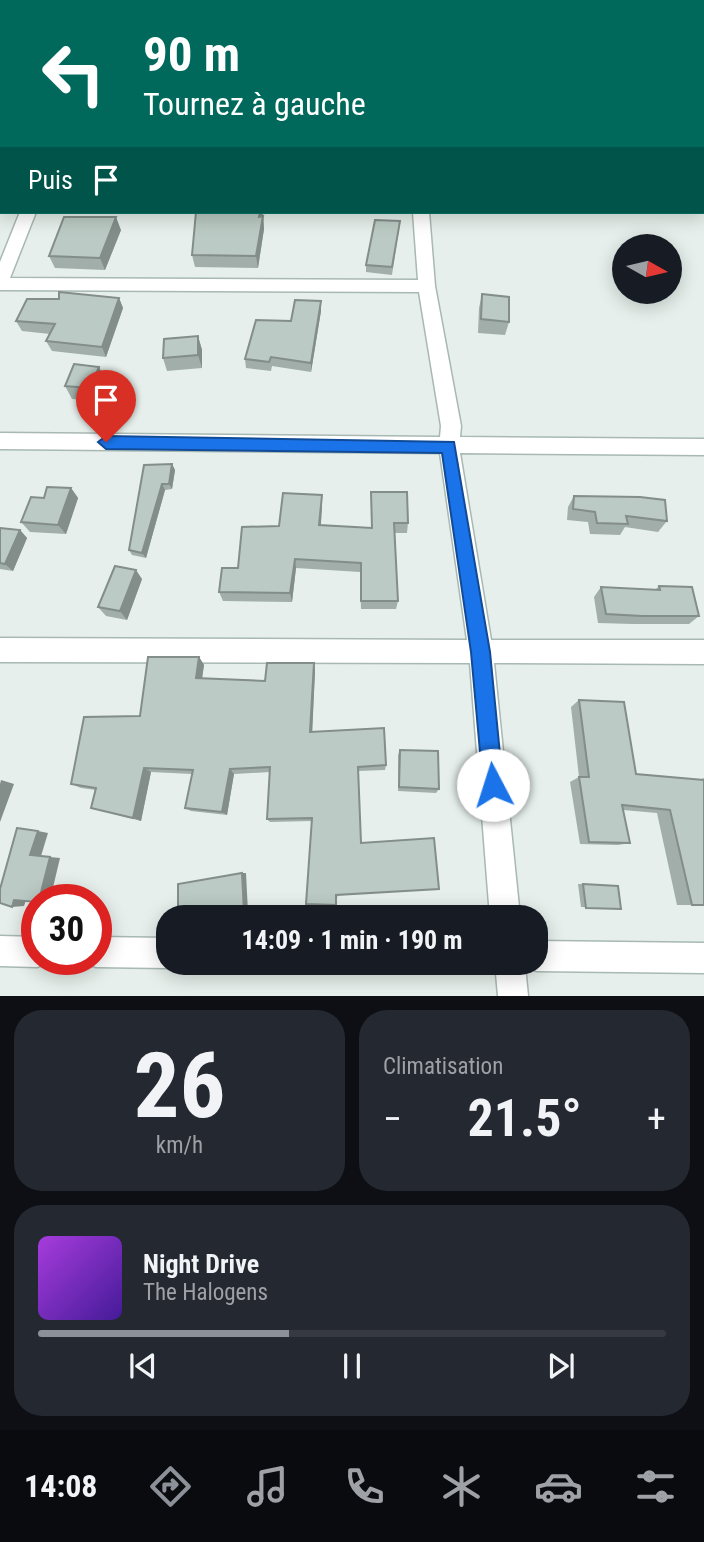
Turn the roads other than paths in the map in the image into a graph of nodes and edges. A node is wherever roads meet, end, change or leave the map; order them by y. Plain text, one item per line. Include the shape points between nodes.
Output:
1 (26, 214) edge
2 (421, 214) edge
3 (0, 284) edge
4 (427, 286) junction
5 (0, 441) edge
6 (449, 446) junction
7 (704, 447) edge
8 (0, 650) edge
9 (481, 652) junction
10 (704, 652) edge
11 (504, 905) edge
12 (0, 951) edge
13 (21, 952) edge
14 (112, 952) edge
15 (156, 953) edge
16 (548, 956) edge
17 (704, 958) edge
18 (511, 975) edge
19 (513, 996) edge

1 - 3 street
2 - 4 street
3 - 4 street
4 - 6 street via 451,426
5 - 6 street
6 - 7 street
6 - 9 street
8 - 9 street
9 - 10 street
9 - 11 street
12 - 13 street
14 - 15 street
16 - 17 street
18 - 19 street

